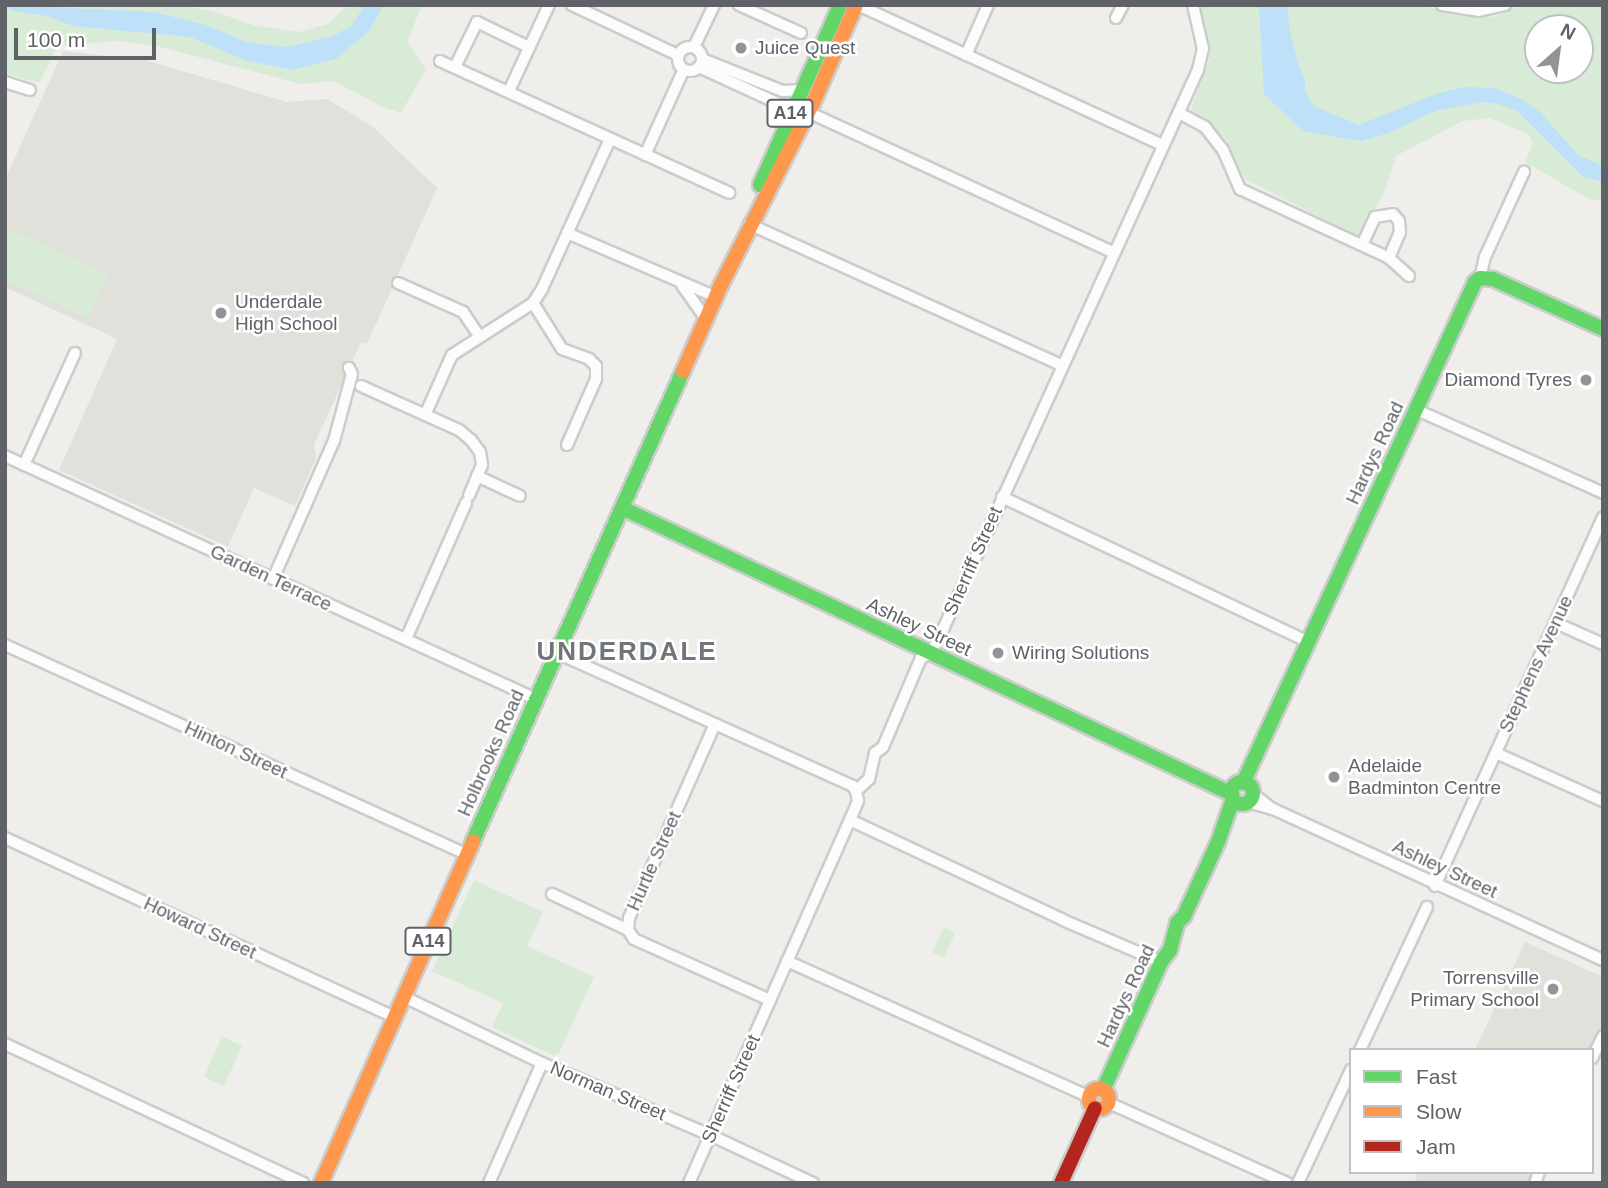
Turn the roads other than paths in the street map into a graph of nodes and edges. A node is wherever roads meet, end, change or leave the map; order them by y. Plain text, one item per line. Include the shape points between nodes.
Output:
1 (549, 5) edge
2 (572, 5) edge
3 (714, 5) edge
4 (738, 5) edge
5 (840, 5) edge
6 (857, 5) edge
7 (988, 5) edge
8 (1123, 5) edge
9 (1193, 5) edge
10 (1442, 5) edge
11 (1505, 5) edge
12 (1116, 18) dead end
13 (801, 33) dead end
14 (530, 47) junction
15 (694, 47) junction
16 (678, 55) junction
17 (965, 55) junction
18 (440, 61) dead end
19 (700, 63) junction
20 (455, 67) junction
21 (684, 69) junction
22 (5, 82) edge
23 (30, 90) dead end
24 (801, 90) junction
25 (509, 91) junction
26 (792, 110) junction
27 (1179, 113) junction
28 (807, 114) junction
29 (610, 139) junction
30 (1163, 145) junction
31 (645, 155) junction
32 (1524, 172) dead end
33 (729, 193) dead end
34 (749, 224) junction
35 (568, 233) junction
36 (1362, 245) junction
37 (1113, 252) junction
38 (1390, 258) junction
39 (1409, 276) dead end
40 (1480, 278) junction
41 (680, 282) junction
42 (398, 283) dead end
43 (719, 291) junction
44 (533, 303) junction
45 (706, 319) junction
46 (1603, 329) edge
47 (479, 336) junction
48 (75, 353) dead end
49 (1062, 365) junction
50 (349, 368) dead end
51 (360, 386) dead end
52 (1417, 410) junction
53 (425, 415) junction
54 (566, 445) dead end
55 (5, 456) edge
56 (24, 465) junction
57 (477, 476) junction
58 (1603, 493) edge
59 (520, 496) dead end
60 (1002, 497) junction
61 (622, 508) junction
62 (1603, 518) edge
63 (273, 579) junction
64 (1556, 623) junction
65 (406, 639) junction
66 (1309, 642) junction
67 (1603, 644) edge
68 (5, 645) edge
69 (557, 653) junction
70 (931, 653) junction
71 (536, 699) junction
72 (715, 724) junction
73 (1496, 753) junction
74 (856, 791) junction
75 (1242, 794) junction
76 (1603, 802) edge
77 (850, 820) junction
78 (5, 838) edge
79 (466, 855) junction
80 (1435, 886) junction
81 (552, 894) dead end
82 (1427, 907) dead end
83 (628, 930) junction
84 (1603, 960) edge
85 (787, 961) junction
86 (1161, 962) junction
87 (404, 997) junction
88 (770, 1000) junction
89 (395, 1017) junction
90 (1603, 1035) edge
91 (5, 1044) edge
92 (1361, 1048) edge
93 (1594, 1054) edge
94 (542, 1063) junction
95 (1349, 1074) edge
96 (1099, 1099) junction
97 (710, 1135) junction
98 (303, 1183) edge
99 (321, 1183) edge
100 (489, 1183) edge
101 (689, 1183) edge
102 (813, 1183) edge
103 (1061, 1183) edge
104 (1287, 1183) edge
105 (1298, 1183) edge

1 - 14 street
2 - 16 street
3 - 15 street
4 - 13 street
5 - 24 street, Holbrooks Road / A14
6 - 17 street
6 - 28 street, Holbrooks Road / A14
7 - 17 street
8 - 12 street
9 - 27 street, Sherriff Street via 1203,49
10 - 11 street via 1479,11
14 - 20 street via 477,22
14 - 25 street
15 - 16 street
15 - 19 street
16 - 21 street
17 - 30 street
18 - 20 street
19 - 21 street via 692,71
19 - 24 street via 783,91
19 - 26 street
20 - 25 street
21 - 31 street
22 - 23 street
24 - 26 street, Holbrooks Road / A14
25 - 29 street
26 - 28 street
26 - 34 street, Holbrooks Road / A14 via 754,200
27 - 30 street, Sherriff Street
27 - 36 street via 1205,128 1223,149 1240,189
28 - 34 street, Holbrooks Road / A14
28 - 37 street
29 - 31 street
29 - 35 street
30 - 37 street, Sherriff Street
31 - 33 street
32 - 40 street, Hardys Road
34 - 43 street, Holbrooks Road / A14
34 - 49 street
35 - 41 street
35 - 44 street
36 - 38 street
36 - 38 street via 1375,217 1393,214 1400,232
37 - 49 street, Sherriff Street
38 - 39 street
40 - 46 street via 1493,279
40 - 52 street, Hardys Road
41 - 43 street
41 - 45 street
42 - 47 street via 463,312
43 - 45 street, Holbrooks Road / A14
44 - 47 street
44 - 54 street via 562,349 596,366 596,379
45 - 61 street, Holbrooks Road / A14
47 - 53 street via 452,355
48 - 56 street
49 - 60 street, Sherriff Street
50 - 63 street via 352,374 334,441
51 - 53 street
52 - 58 street
52 - 66 street, Hardys Road
53 - 57 street via 471,440 480,452 482,465
55 - 56 street, Garden Terrace
56 - 63 street, Garden Terrace
57 - 59 street
57 - 65 street
60 - 66 street
60 - 70 street, Sherriff Street
61 - 69 street, Holbrooks Road / A14
61 - 70 street, Ashley Street
62 - 64 street, Stephens Avenue
63 - 65 street, Garden Terrace
64 - 67 street
64 - 73 street, Stephens Avenue
65 - 71 street, Garden Terrace
66 - 75 street, Hardys Road via 1254,756
68 - 79 street, Hinton Street
69 - 71 street, Holbrooks Road / A14
69 - 72 street
70 - 74 street, Sherriff Street via 921,659 883,747 875,753 869,779
70 - 75 street, Ashley Street
71 - 79 street, Holbrooks Road / A14
72 - 74 street
72 - 83 street, Hurtle Street via 628,918
73 - 76 street
73 - 80 street, Stephens Avenue
74 - 77 street, Sherriff Street via 858,801
75 - 80 street, Ashley Street
75 - 86 street, Hardys Road
77 - 85 street, Sherriff Street
77 - 86 street
78 - 89 street, Howard Street
79 - 87 street, Holbrooks Road / A14
80 - 84 street, Ashley Street
81 - 83 street
82 - 92 street
83 - 88 street, Hurtle Street via 634,939
85 - 88 street, Sherriff Street
85 - 96 street
86 - 96 street, Hardys Road
87 - 89 street, Holbrooks Road / A14
87 - 94 street, Norman Street
88 - 97 street, Sherriff Street
89 - 99 street, Holbrooks Road / A14
90 - 93 street
91 - 98 street
94 - 97 street, Norman Street
94 - 100 street
95 - 105 street
96 - 103 street, Hardys Road
96 - 104 street
97 - 101 street, Sherriff Street
97 - 102 street, Norman Street

